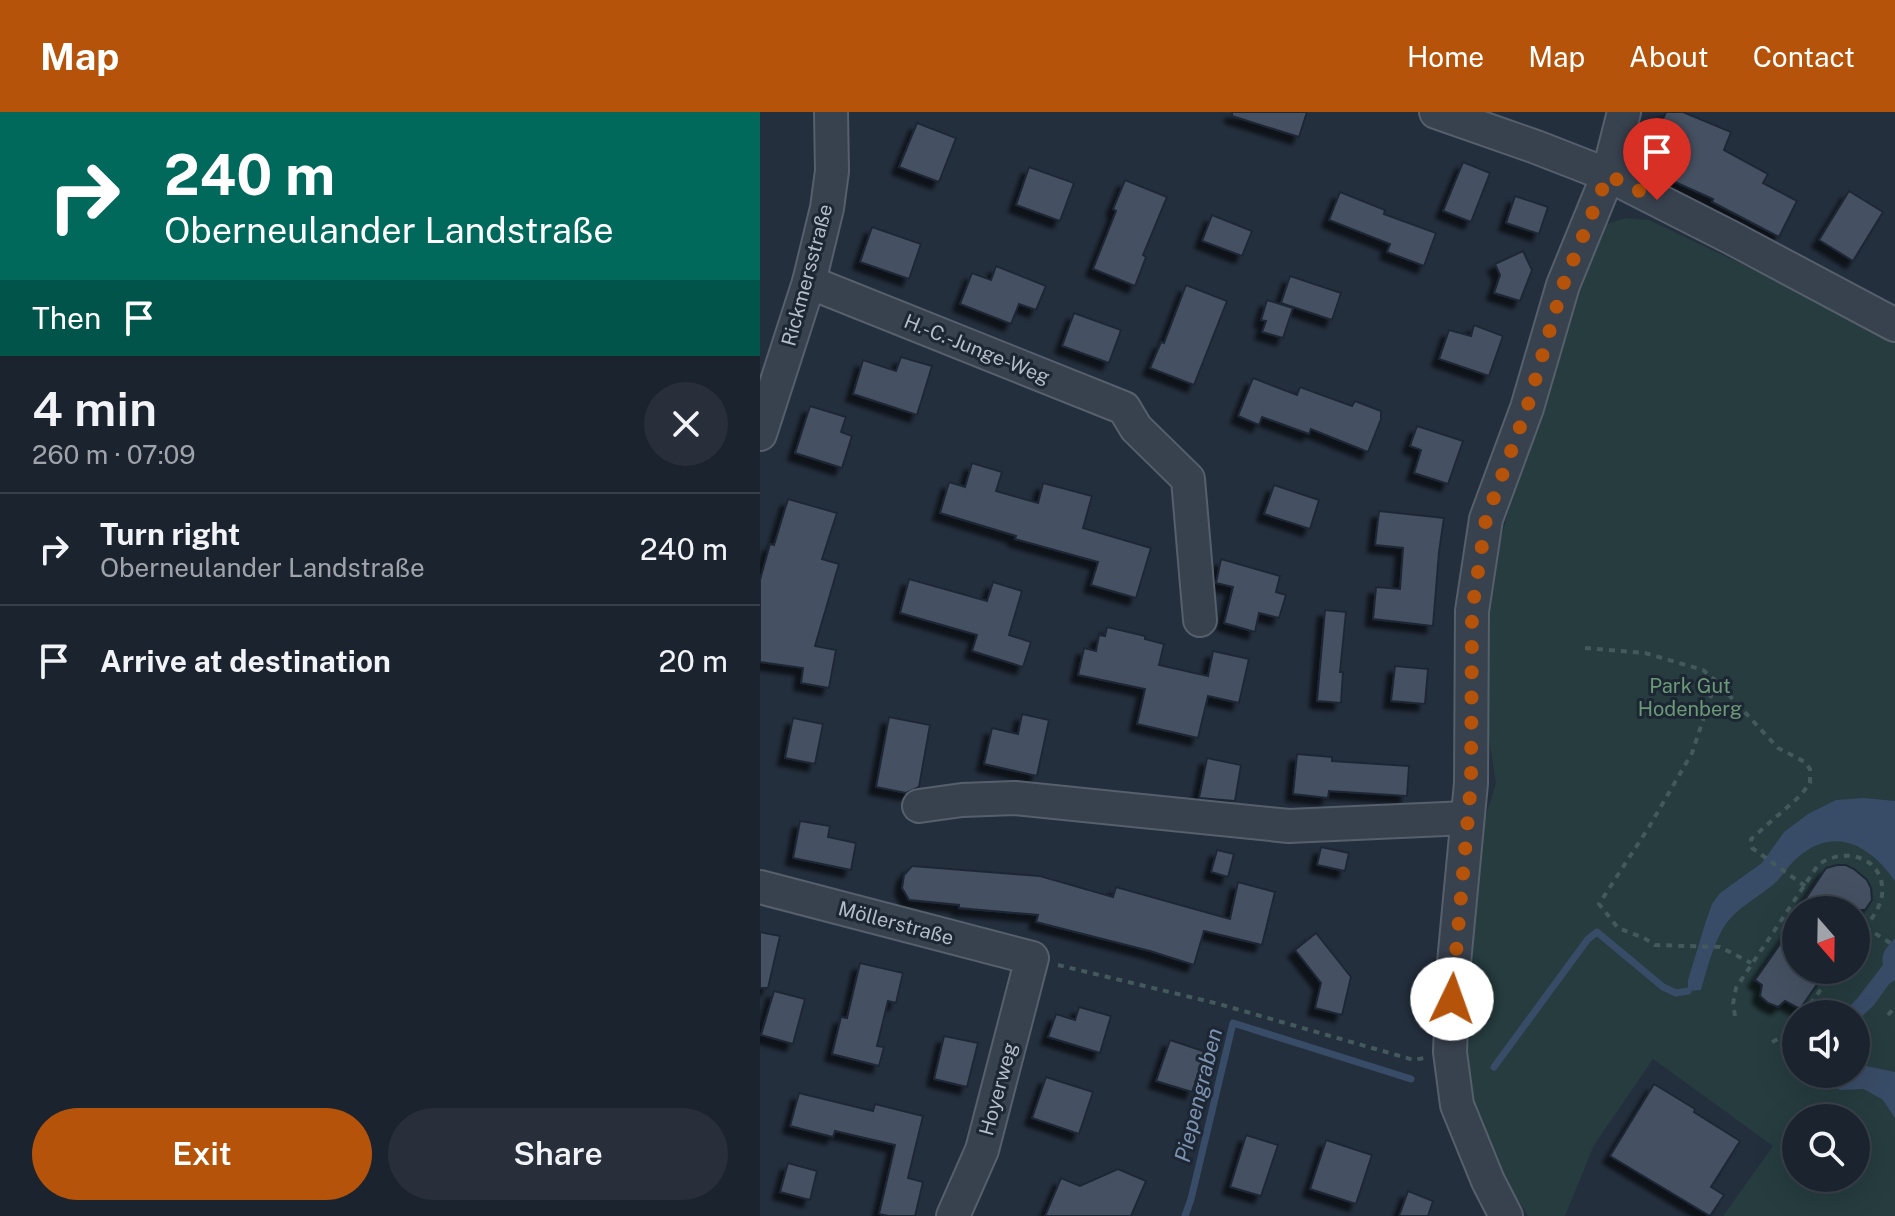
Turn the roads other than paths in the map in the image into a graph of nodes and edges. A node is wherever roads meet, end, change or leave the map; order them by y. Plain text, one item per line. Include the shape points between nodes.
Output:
1 (831, 112) edge
2 (1436, 112) edge
3 (1624, 112) edge
4 (1608, 175) junction
5 (809, 282) junction
6 (1895, 325) edge
7 (760, 434) edge
8 (1200, 620) dead end
9 (919, 806) dead end
10 (1467, 818) junction
11 (760, 887) edge
12 (1032, 958) joint
13 (953, 1216) edge
14 (1506, 1216) edge

1 - 5 street, Rickmersstraße via 832,171
2 - 4 street
3 - 4 street
4 - 6 street
4 - 10 street via 1563,285 1527,408 1486,519 1472,611
5 - 7 street, Rickmersstraße
5 - 8 street, H.-C.-Junge-Weg via 1124,408 1136,428 1188,479
9 - 10 street via 1015,798 1289,826
10 - 14 street via 1450,1052 1457,1105
11 - 12 street, Möllerstraße
12 - 13 street, Hoyerweg via 982,1150

